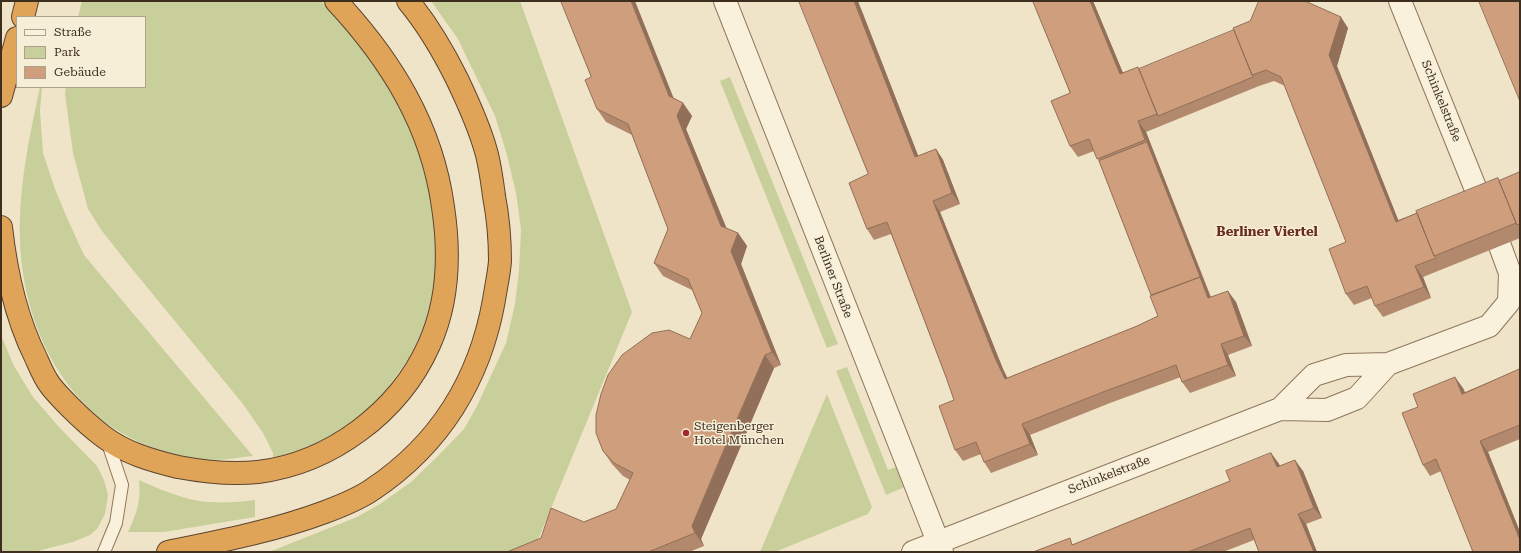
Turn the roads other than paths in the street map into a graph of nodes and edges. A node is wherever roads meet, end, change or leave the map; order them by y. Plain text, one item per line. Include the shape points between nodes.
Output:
1 (27, 1) edge
2 (336, 1) edge
3 (408, 1) edge
4 (725, 1) edge
5 (1400, 1) edge
6 (23, 16) edge
7 (16, 42) edge
8 (1, 96) edge
9 (1481, 202) edge
10 (1, 227) edge
11 (1500, 246) edge
12 (1388, 364) junction
13 (1280, 409) junction
14 (106, 439) junction
15 (940, 547) edge
16 (104, 552) edge
17 (168, 552) edge
18 (913, 552) edge

1 - 6 highway
2 - 14 highway via 357,24 405,93 433,157 441,189 447,232 444,290 429,344 417,367 404,388 377,417 354,434 325,452 261,472 215,473 193,470 151,460
3 - 17 highway via 434,36 464,94 486,151 492,179 500,263 484,344 473,372 448,416 433,436 394,474 372,490 330,510 283,526
4 - 15 street, Berliner Straße
5 - 9 street, Schinkelstraße
7 - 8 highway
10 - 14 highway via 12,288 31,348 49,384
11 - 12 street, Schinkelstraße via 1510,273 1509,302 1489,326
12 - 13 street, Schinkelstraße via 1346,365 1314,375
12 - 13 street, Schinkelstraße via 1357,398 1327,410
13 - 15 street, Schinkelstraße
14 - 16 lane via 122,485 116,522
15 - 18 street, Schinkelstraße

